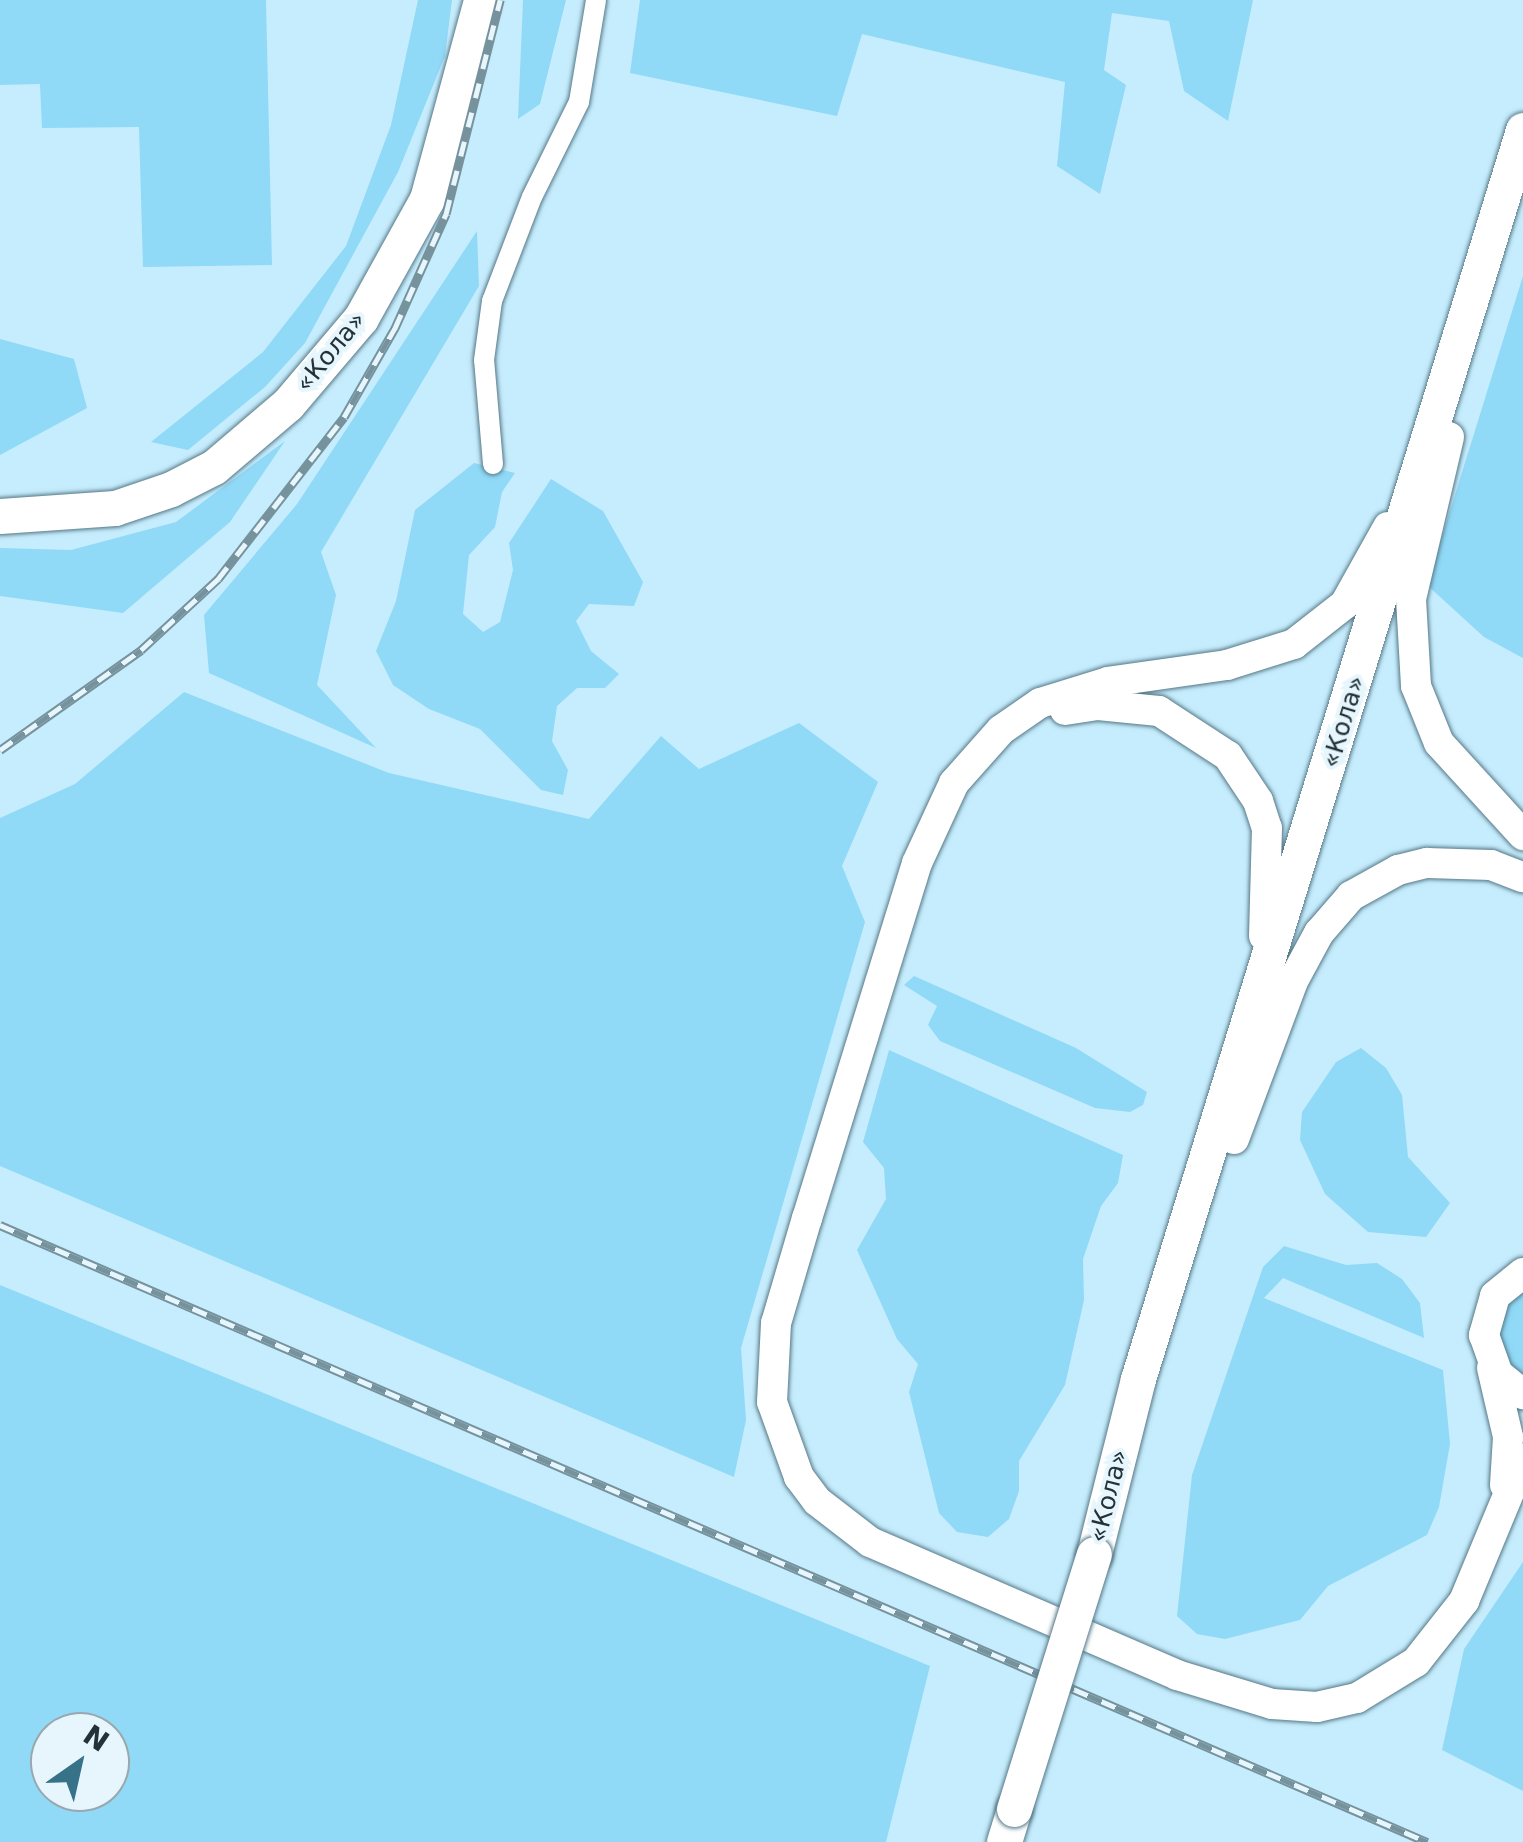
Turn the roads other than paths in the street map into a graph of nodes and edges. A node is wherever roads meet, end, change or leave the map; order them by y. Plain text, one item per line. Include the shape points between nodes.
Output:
1 (481, 0) edge
2 (596, 0) edge
3 (1523, 130) edge
4 (1523, 192) edge
5 (1438, 435) junction
6 (493, 464) dead end
7 (0, 516) edge
8 (981, 750) junction
9 (1523, 835) edge
10 (1523, 877) edge
11 (1248, 1020) junction
12 (1234, 1139) junction
13 (1520, 1272) edge
14 (1490, 1362) junction
15 (1523, 1394) edge
16 (1523, 1459) edge
17 (1502, 1502) junction
18 (1094, 1554) junction
19 (1010, 1826) edge

1 - 7 highway, «Кола» via 427,199 361,318 288,404 214,467 171,489 115,508
2 - 6 street via 579,102 532,197 492,302 484,360
3 - 5 highway, «Кола»
4 - 5 highway, «Кола»
5 - 8 main road via 1362,580 1322,626 1264,656 1059,696 1020,714
5 - 9 main road via 1411,600 1416,686 1439,742
5 - 11 highway, «Кола»
5 - 12 highway, «Кола»
8 - 11 main road via 1043,717 1098,705 1159,712 1228,756 1258,802 1270,853 1267,917
8 - 17 main road via 954,783 917,863 776,1323 772,1402 798,1477 842,1523 906,1561 1228,1694 1317,1707 1390,1682 1438,1638 1470,1587
10 - 12 main road via 1491,866 1428,863 1398,870 1351,896 1299,968
11 - 18 highway, «Кола» via 1138,1379
12 - 18 highway, «Кола» via 1158,1386
13 - 14 main road via 1489,1308 1484,1335
14 - 15 main road
14 - 17 main road via 1508,1437
16 - 17 main road
18 - 19 highway, bridge

